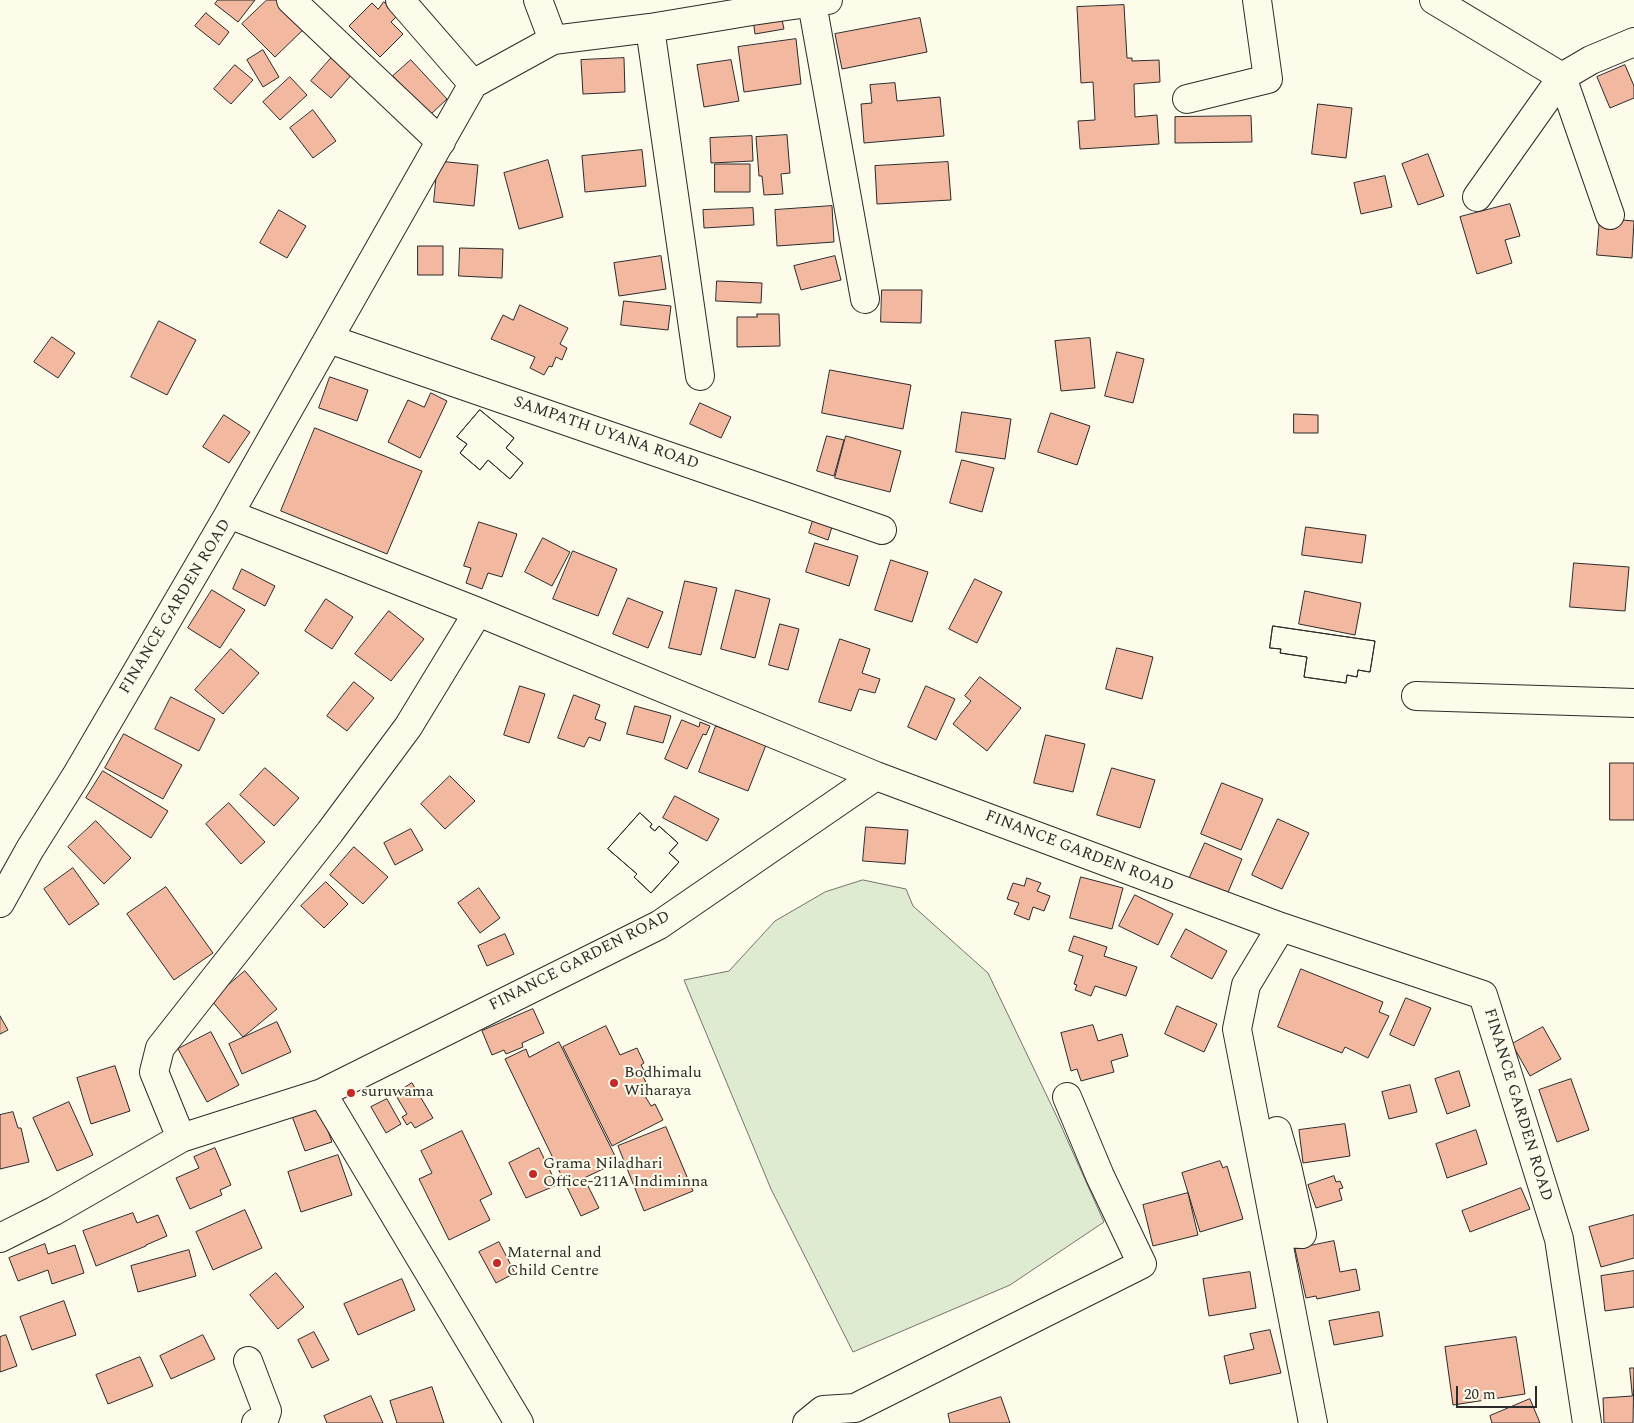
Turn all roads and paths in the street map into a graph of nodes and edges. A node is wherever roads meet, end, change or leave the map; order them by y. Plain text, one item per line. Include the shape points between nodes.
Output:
1 (291, 0) edge
2 (400, 0) edge
3 (538, 0) edge
4 (1257, 0) edge
5 (1434, 0) edge
6 (820, 2) edge
7 (750, 5) edge
8 (650, 28) junction
9 (553, 40) junction
10 (1634, 42) edge
11 (1562, 77) junction
12 (474, 84) junction
13 (1187, 99) dead end
14 (441, 142) junction
15 (1477, 197) dead end
16 (1610, 215) dead end
17 (865, 299) dead end
18 (329, 338) junction
19 (700, 376) dead end
20 (230, 514) junction
21 (882, 530) dead end
22 (478, 612) junction
23 (1416, 696) dead end
24 (1634, 704) edge
25 (876, 776) junction
26 (0, 903) edge
27 (1282, 927) junction
28 (322, 1093) junction
29 (1067, 1098) dead end
30 (1277, 1131) dead end
31 (181, 1138) junction
32 (1277, 1233) junction
33 (0, 1238) edge
34 (248, 1361) dead end
35 (256, 1423) edge
36 (519, 1423) edge
37 (806, 1423) edge
38 (1313, 1423) edge
39 (1586, 1423) edge

1 - 14 street
2 - 12 street
3 - 9 street
4 - 13 street via 1268,78
5 - 11 street
6 - 7 street
6 - 17 street
7 - 8 street
8 - 9 street
8 - 19 street
9 - 12 street
10 - 11 street via 1591,60
11 - 15 street
11 - 16 street
12 - 14 street
14 - 18 street
18 - 20 street
18 - 21 street, SAMPATH UYANA ROAD
20 - 22 street, FINANCE GARDEN ROAD
20 - 26 street, FINANCE GARDEN ROAD
22 - 25 street, FINANCE GARDEN ROAD
22 - 31 street via 408,727 160,1048 154,1072
23 - 24 street
25 - 27 street, FINANCE GARDEN ROAD
25 - 28 street, FINANCE GARDEN ROAD via 659,925
27 - 32 street via 1246,985 1237,1029
27 - 39 street, FINANCE GARDEN ROAD via 1483,995 1559,1239
28 - 31 street, FINANCE GARDEN ROAD
28 - 36 street
29 - 37 street via 1142,1264 856,1408 823,1410
30 - 32 street via 1302,1234
31 - 33 street, FINANCE GARDEN ROAD
32 - 38 street
34 - 35 street via 267,1412

